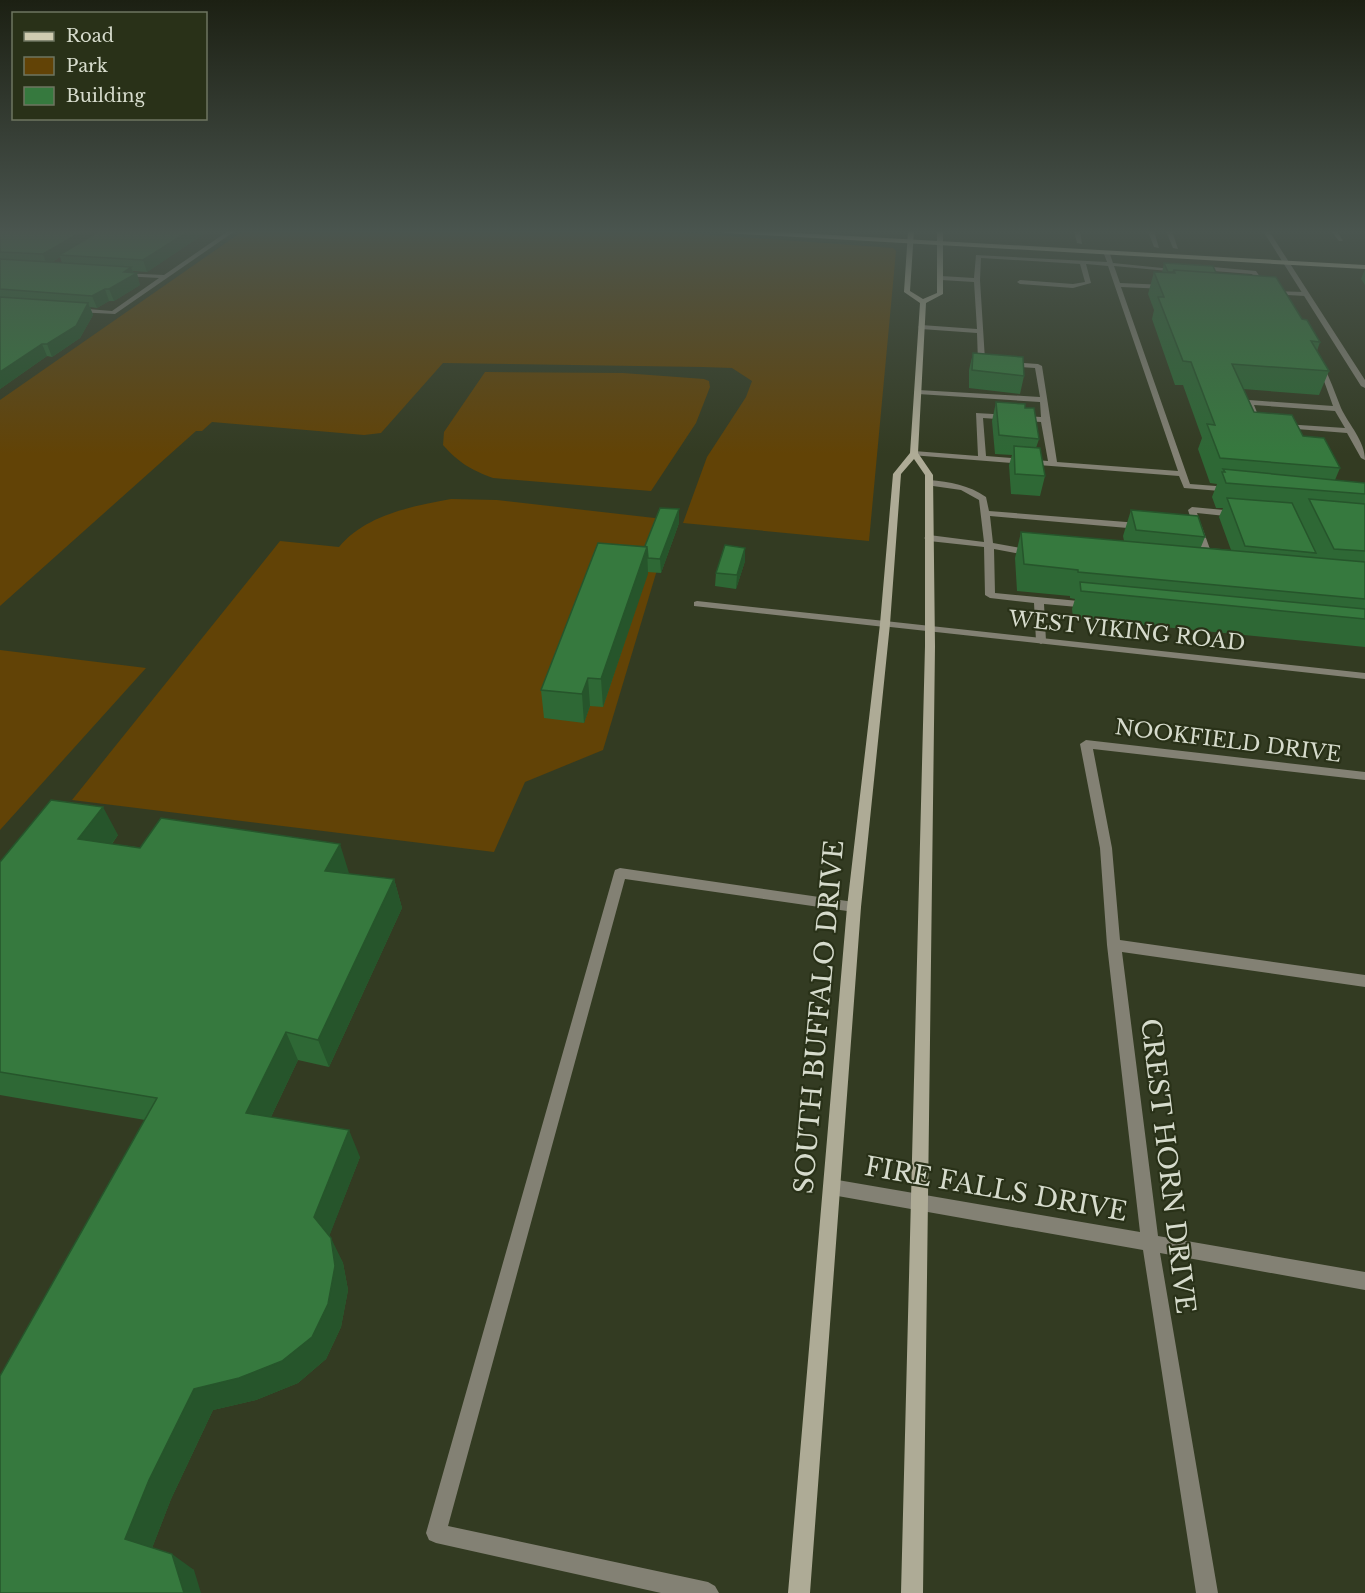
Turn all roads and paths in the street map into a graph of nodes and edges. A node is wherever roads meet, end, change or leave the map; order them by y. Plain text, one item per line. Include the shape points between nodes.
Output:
1 (124, 305) edge
2 (923, 305) edge
3 (979, 305) edge
4 (1127, 305) edge
5 (1312, 305) edge
6 (70, 310) edge
7 (921, 327) junction
8 (981, 331) junction
9 (1317, 361) edge
10 (994, 362) edge
11 (1005, 363) edge
12 (1365, 386) edge
13 (918, 392) junction
14 (1044, 400) junction
15 (1338, 409) junction
16 (1045, 420) junction
17 (1258, 424) edge
18 (1270, 425) edge
19 (1350, 431) junction
20 (914, 453) junction
21 (982, 458) junction
22 (1365, 458) edge
23 (1053, 464) junction
24 (1182, 474) junction
25 (929, 483) junction
26 (1234, 490) edge
27 (985, 513) junction
28 (1245, 515) edge
29 (1139, 526) edge
30 (929, 538) junction
31 (990, 544) junction
32 (1043, 554) edge
33 (1201, 569) edge
34 (1039, 601) junction
35 (697, 604) dead end
36 (1098, 606) edge
37 (885, 624) junction
38 (929, 629) junction
39 (1041, 641) junction
40 (1365, 676) edge
41 (1086, 744) joint
42 (1365, 776) edge
43 (854, 907) junction
44 (1114, 945) junction
45 (1365, 981) edge
46 (832, 1187) junction
47 (918, 1200) junction
48 (1150, 1242) junction
49 (1365, 1281) edge
50 (708, 1593) edge
51 (799, 1593) edge
52 (912, 1593) edge
53 (1207, 1593) edge

1 - 6 street via 113,313
2 - 7 main road
3 - 8 street
4 - 24 street
5 - 12 street
7 - 8 street
7 - 13 main road
8 - 10 street via 982,362
9 - 15 street
11 - 14 street via 1038,366
13 - 14 street
13 - 20 main road
14 - 16 street
15 - 17 street via 1249,402
15 - 19 street
16 - 21 street via 979,415
16 - 23 street
18 - 19 street
19 - 22 street
20 - 21 street
20 - 25 main road via 929,475
20 - 37 main road, SOUTH BUFFALO DRIVE via 897,474
21 - 23 street
23 - 24 street
24 - 26 street via 1186,486
25 - 27 street via 973,491 983,499
25 - 30 main road
27 - 29 street
27 - 31 street
28 - 33 street via 1192,510 1212,570
30 - 31 street
30 - 38 main road
31 - 32 street
31 - 34 street via 990,596
34 - 36 street
34 - 39 street
35 - 37 street, WEST VIKING ROAD
37 - 38 street, WEST VIKING ROAD
37 - 43 main road, SOUTH BUFFALO DRIVE
38 - 39 street, WEST VIKING ROAD
38 - 47 main road
39 - 40 street, WEST VIKING ROAD
41 - 42 street, NOOKFIELD DRIVE
41 - 44 street, CREST HORN DRIVE via 1106,848
43 - 46 main road, SOUTH BUFFALO DRIVE
43 - 50 street via 620,873 436,1533
44 - 45 street
44 - 48 street, CREST HORN DRIVE
46 - 47 street, FIRE FALLS DRIVE
46 - 51 main road, SOUTH BUFFALO DRIVE
47 - 48 street, FIRE FALLS DRIVE
47 - 52 main road
48 - 49 street, FIRE FALLS DRIVE
48 - 53 street, CREST HORN DRIVE

